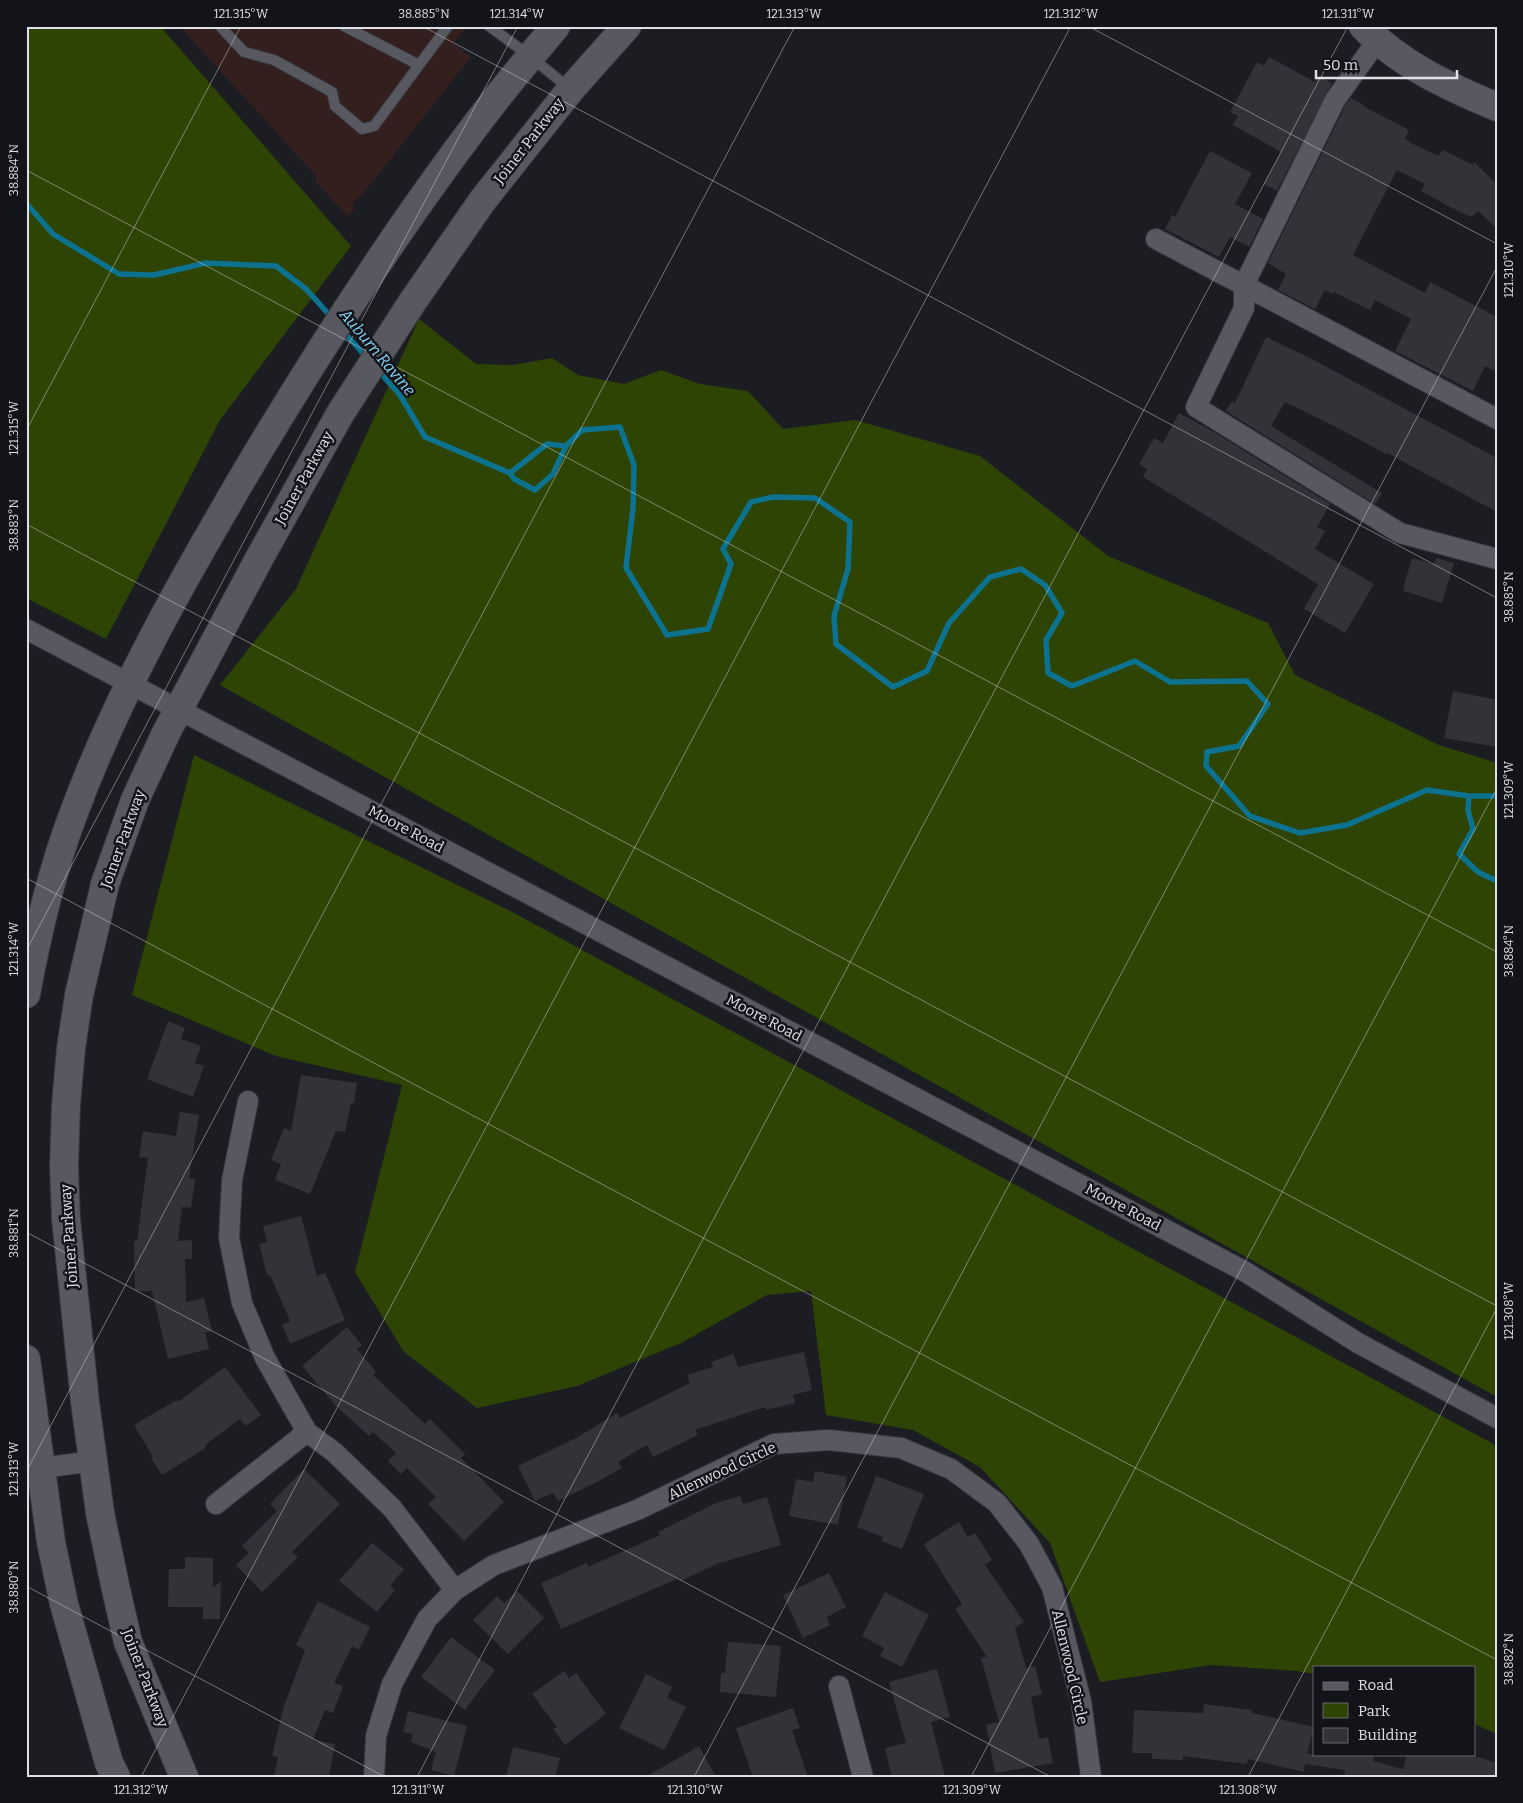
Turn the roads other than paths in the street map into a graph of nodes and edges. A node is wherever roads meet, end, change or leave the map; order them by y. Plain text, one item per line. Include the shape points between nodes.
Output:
1 (220, 26) edge
2 (344, 26) edge
3 (448, 26) edge
4 (489, 26) edge
5 (556, 26) edge
6 (627, 26) edge
7 (1374, 34) edge
8 (531, 56) junction
9 (419, 65) junction
10 (571, 89) junction
11 (1497, 107) edge
12 (1156, 238) dead end
13 (1244, 284) junction
14 (1497, 420) edge
15 (1497, 559) edge
16 (26, 629) edge
17 (130, 683) junction
18 (178, 709) junction
19 (26, 994) edge
20 (248, 1101) dead end
21 (26, 1359) edge
22 (1497, 1418) edge
23 (307, 1432) junction
24 (94, 1461) junction
25 (33, 1469) edge
26 (216, 1504) dead end
27 (455, 1590) junction
28 (839, 1686) dead end
29 (116, 1777) edge
30 (184, 1777) edge
31 (374, 1777) edge
32 (863, 1777) edge
33 (1091, 1777) edge

1 - 9 lane via 244,52 274,60 332,92 335,106 362,129 374,126
2 - 9 lane
3 - 9 lane
4 - 8 lane
5 - 8 main road
6 - 10 main road, Joiner Parkway
7 - 11 main road via 1431,77
7 - 13 street via 1335,100
8 - 10 lane
8 - 17 main road via 443,169 303,378 210,532
10 - 18 main road, Joiner Parkway via 483,200 340,414
12 - 13 street
13 - 14 street
13 - 15 street via 1244,308 1196,407 1400,534
16 - 17 street, Moore Road
17 - 18 street, Moore Road
17 - 19 main road via 72,818 44,912
18 - 22 street, Moore Road via 1244,1271 1358,1342
18 - 24 main road, Joiner Parkway via 135,800 105,884 79,995 72,1048 66,1105 66,1219
20 - 23 street via 232,1180 229,1238 242,1303 265,1358
21 - 25 main road
23 - 26 street
23 - 27 street via 334,1452 392,1508
24 - 25 street
24 - 30 main road, Joiner Parkway via 106,1539 128,1642
25 - 29 main road via 64,1604
27 - 31 street, Allenwood Circle via 427,1619 392,1684 376,1736
27 - 33 street, Allenwood Circle via 494,1565 636,1510 774,1444 828,1440 901,1448 951,1469 997,1503 1029,1544 1052,1587 1081,1701
28 - 32 street

